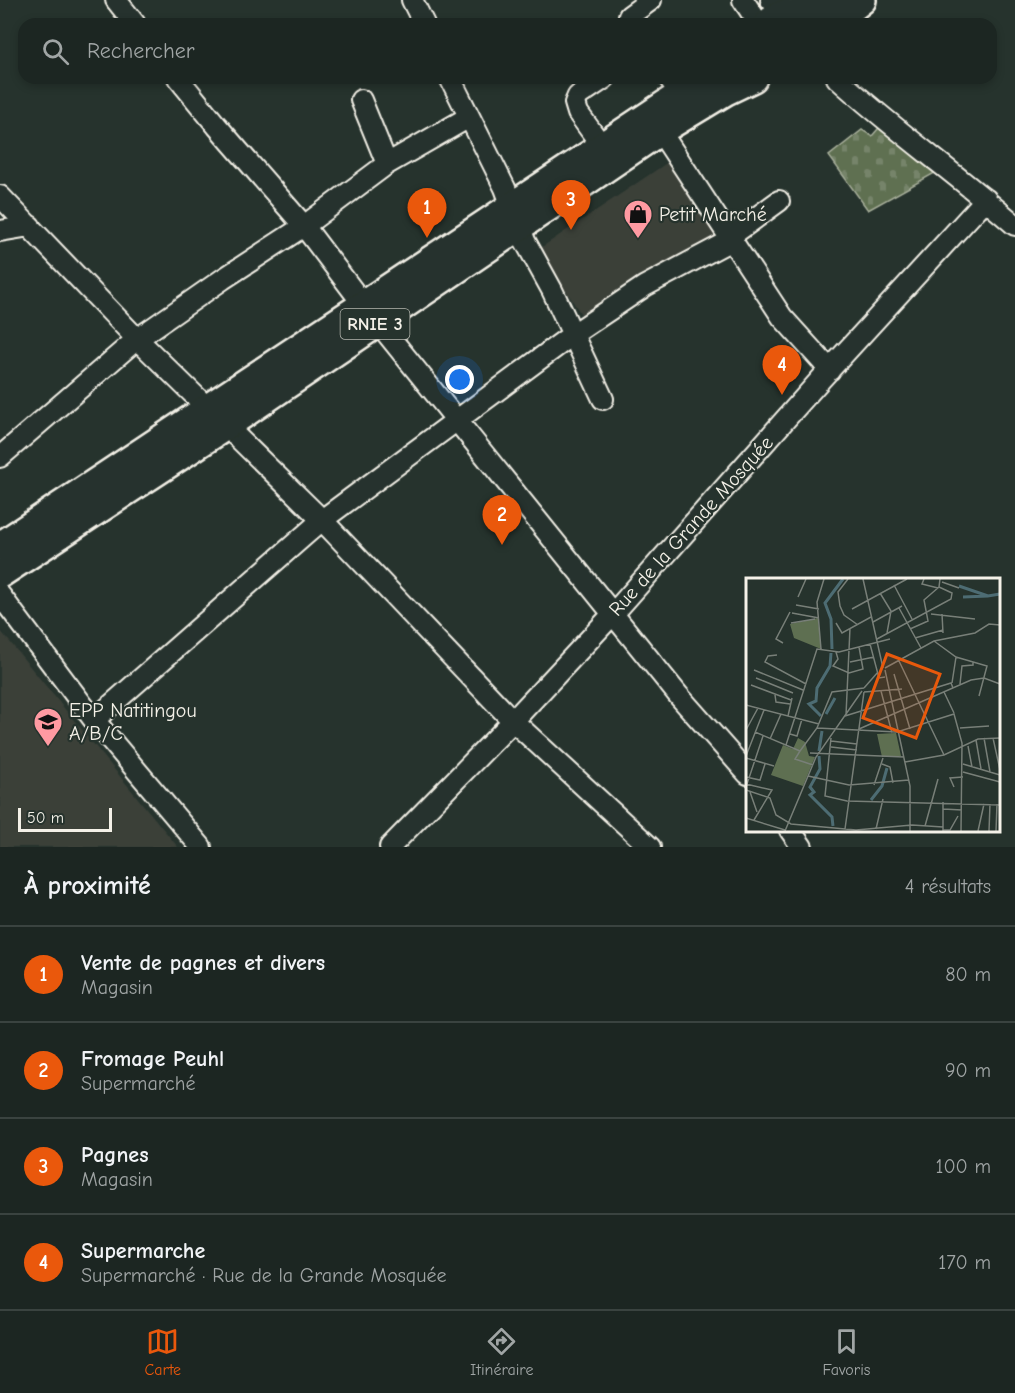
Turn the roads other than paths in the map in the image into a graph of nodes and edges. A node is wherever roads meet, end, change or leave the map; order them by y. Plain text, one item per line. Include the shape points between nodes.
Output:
1 (116, 0) edge
2 (412, 0) edge
3 (651, 0) edge
4 (743, 0) edge
5 (828, 0) edge
6 (862, 0) edge
7 (786, 15) edge
8 (130, 18) edge
9 (421, 18) edge
10 (630, 18) edge
11 (755, 18) edge
12 (840, 18) edge
13 (183, 84) edge
14 (453, 84) edge
15 (596, 84) edge
16 (741, 84) edge
17 (844, 84) edge
18 (675, 86) edge
19 (361, 100) dead end
20 (469, 117) junction
21 (660, 131) junction
22 (602, 146) junction
23 (387, 164) junction
24 (0, 196) edge
25 (986, 199) junction
26 (778, 201) dead end
27 (515, 217) junction
28 (1015, 225) edge
29 (30, 226) junction
30 (304, 226) junction
31 (0, 231) edge
32 (728, 238) junction
33 (371, 313) junction
34 (572, 335) junction
35 (137, 339) junction
36 (830, 370) junction
37 (603, 399) dead end
38 (217, 417) junction
39 (457, 420) junction
40 (0, 457) edge
41 (322, 520) junction
42 (0, 546) edge
43 (0, 574) edge
44 (0, 595) edge
45 (613, 614) junction
46 (94, 720) junction
47 (513, 721) junction
48 (746, 772) edge
49 (791, 832) edge
50 (201, 847) edge
51 (390, 847) edge
52 (650, 847) edge
53 (802, 847) edge

1 - 8 street
2 - 9 street
3 - 10 street
4 - 11 street
5 - 7 highway
6 - 12 highway
13 - 30 street
14 - 20 street
15 - 22 street via 578,96 575,103
16 - 21 highway, RNIE 3
17 - 25 street
18 - 22 highway, RNIE 3
19 - 23 street
20 - 23 street
20 - 27 street via 505,188
21 - 27 highway, RNIE 3
21 - 32 street
22 - 27 highway, RNIE 3
23 - 30 street
24 - 29 street
25 - 28 street
25 - 36 street, Rue de la Grande Mosquée
26 - 32 street
27 - 33 highway, RNIE 3
27 - 34 street
29 - 31 street
29 - 35 street
30 - 33 street
30 - 35 street
32 - 34 street via 702,257 645,286
32 - 36 street via 782,317
33 - 38 highway, RNIE 3
33 - 39 street
34 - 37 street
34 - 39 street
35 - 38 street
35 - 40 street
36 - 45 street, Rue de la Grande Mosquée
38 - 41 street
38 - 42 highway, RNIE 3
38 - 43 highway, RNIE 3
39 - 41 street
39 - 45 street
41 - 46 street
41 - 47 street
44 - 46 street
45 - 47 street, Rue de la Grande Mosquée
45 - 48 street
46 - 50 street
47 - 51 street, Rue de la Grande Mosquée
47 - 52 street
49 - 53 street

